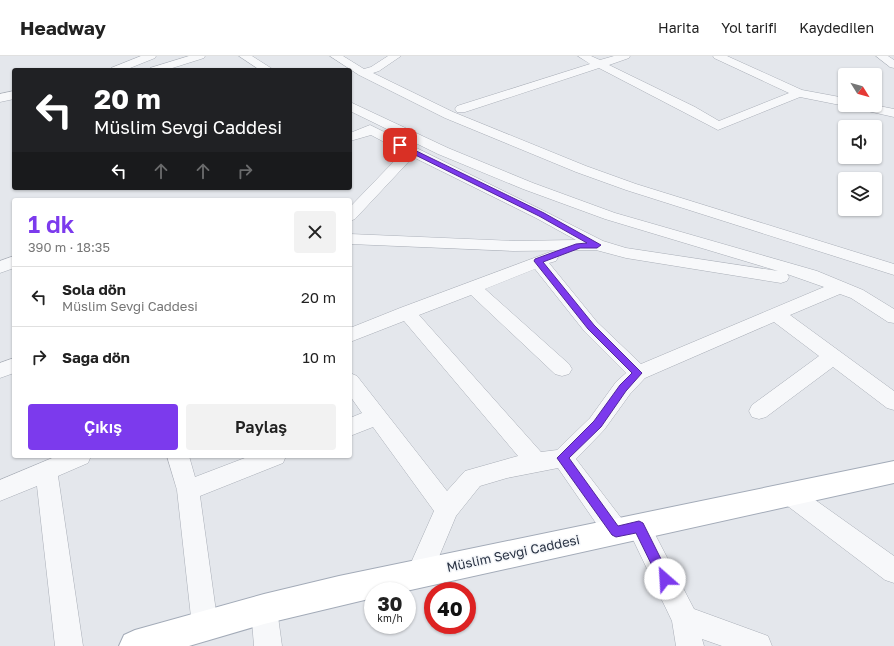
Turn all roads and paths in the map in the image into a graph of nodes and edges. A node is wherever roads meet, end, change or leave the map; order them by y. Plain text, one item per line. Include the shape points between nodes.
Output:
1 (151, 56) edge
2 (200, 56) edge
3 (244, 56) edge
4 (262, 56) edge
5 (335, 56) edge
6 (354, 56) edge
7 (396, 56) edge
8 (582, 56) edge
9 (625, 56) edge
10 (718, 56) edge
11 (881, 56) edge
12 (893, 63) edge
13 (601, 64) junction
14 (120, 68) edge
15 (161, 68) edge
16 (273, 68) edge
17 (369, 71) junction
18 (800, 93) junction
19 (12, 95) edge
20 (0, 98) edge
21 (838, 101) edge
22 (352, 107) edge
23 (461, 109) junction
24 (882, 110) edge
25 (894, 113) edge
26 (352, 118) edge
27 (372, 130) junction
28 (352, 136) edge
29 (411, 151) junction
30 (352, 214) edge
31 (352, 239) edge
32 (597, 245) junction
33 (579, 246) junction
34 (894, 260) edge
35 (538, 261) junction
36 (12, 262) edge
37 (0, 268) edge
38 (894, 270) edge
39 (473, 286) junction
40 (839, 286) junction
41 (406, 312) junction
42 (776, 314) junction
43 (894, 317) edge
44 (352, 334) edge
45 (835, 357) junction
46 (12, 366) edge
47 (562, 369) dead end
48 (0, 371) edge
49 (638, 373) junction
50 (352, 384) edge
51 (894, 402) edge
52 (759, 411) dead end
53 (377, 416) junction
54 (352, 426) edge
55 (75, 458) edge
56 (179, 458) edge
57 (270, 458) edge
58 (563, 458) junction
59 (537, 463) junction
60 (46, 471) junction
61 (894, 472) edge
62 (188, 490) junction
63 (0, 491) edge
64 (789, 494) junction
65 (447, 509) junction
66 (627, 529) junction
67 (894, 571) edge
68 (419, 574) junction
69 (264, 609) junction
70 (685, 619) junction
71 (205, 626) junction
72 (69, 646) edge
73 (135, 646) edge
74 (268, 646) edge
75 (690, 646) edge
76 (758, 646) edge

1 - 14 street
2 - 15 street
3 - 16 street
4 - 16 street
5 - 17 street
6 - 17 street
7 - 17 street
8 - 13 street
9 - 13 street
10 - 18 street
11 - 12 street
13 - 18 street via 718,126
13 - 23 street
17 - 23 street
17 - 38 street via 449,115 581,169
18 - 21 street
19 - 20 street
22 - 40 street via 443,151 528,186 610,216 811,275
23 - 34 street via 576,157 637,179
24 - 25 street
26 - 27 street
27 - 28 street
27 - 29 street
29 - 30 street
29 - 32 street
31 - 33 street via 506,246
32 - 33 street
32 - 40 street via 626,253
33 - 35 street
35 - 39 street
35 - 49 street via 591,327
36 - 37 street
39 - 41 street
39 - 47 street
40 - 42 street
40 - 43 street
41 - 44 street
41 - 59 street
42 - 45 street
42 - 49 street
45 - 51 street
45 - 52 street via 821,364
46 - 48 street
49 - 58 street via 623,388 597,424
50 - 53 street
53 - 54 street
53 - 65 street
55 - 60 street
56 - 62 street
57 - 62 street
58 - 59 street
58 - 66 street
59 - 65 street via 472,478
60 - 63 street
60 - 72 street
61 - 64 main road, Müslim Sevgi Caddesi
62 - 71 street
64 - 66 main road, Müslim Sevgi Caddesi
64 - 67 street
65 - 68 street
66 - 68 main road, Müslim Sevgi Caddesi
66 - 70 street
68 - 69 main road, Müslim Sevgi Caddesi
69 - 71 main road, Müslim Sevgi Caddesi
69 - 74 street
70 - 75 street
70 - 76 street
71 - 73 main road, Müslim Sevgi Caddesi

